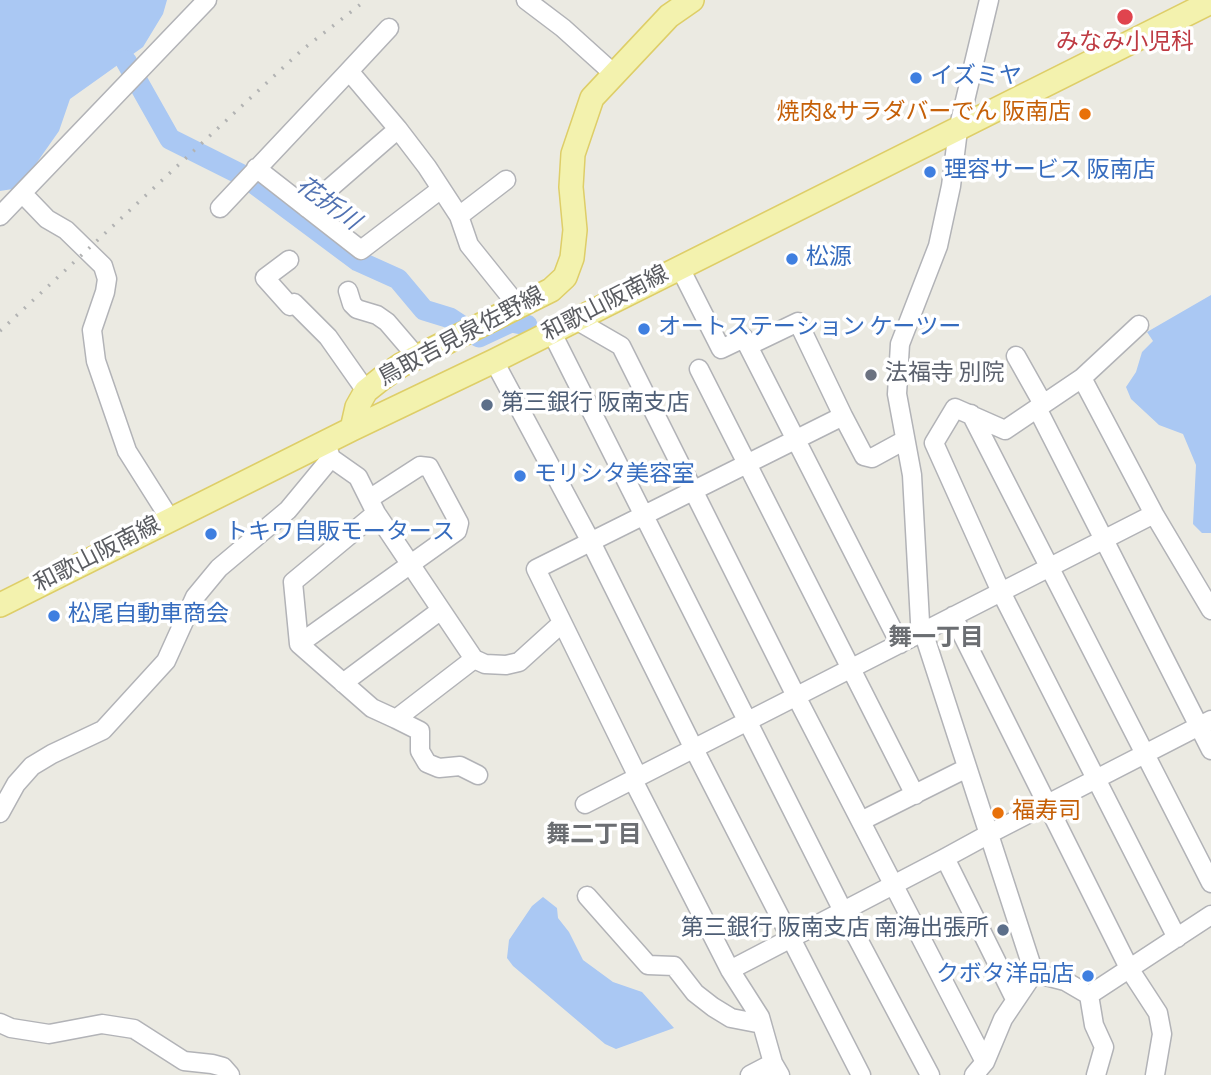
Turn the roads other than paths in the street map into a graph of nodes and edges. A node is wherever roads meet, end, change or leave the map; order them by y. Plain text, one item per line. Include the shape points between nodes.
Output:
1 (207, 0) edge
2 (526, 0) edge
3 (692, 0) edge
4 (989, 0) edge
5 (1211, 1) edge
6 (389, 28) dead end
7 (349, 71) junction
8 (614, 74) junction
9 (398, 128) junction
10 (958, 130) junction
11 (256, 168) junction
12 (506, 180) dead end
13 (441, 189) junction
14 (22, 193) junction
15 (220, 208) dead end
16 (307, 208) junction
17 (0, 216) edge
18 (459, 216) junction
19 (289, 260) dead end
20 (680, 268) junction
21 (348, 291) dead end
22 (518, 306) junction
23 (576, 320) junction
24 (1139, 325) dead end
25 (552, 332) junction
26 (748, 346) junction
27 (1016, 356) dead end
28 (417, 357) junction
29 (494, 361) junction
30 (699, 369) dead end
31 (1083, 378) junction
32 (366, 391) junction
33 (1040, 406) junction
34 (971, 414) junction
35 (843, 416) junction
36 (352, 429) junction
37 (797, 439) junction
38 (905, 440) junction
39 (328, 450) junction
40 (747, 464) junction
41 (692, 491) junction
42 (373, 506) junction
43 (1154, 514) junction
44 (645, 515) junction
45 (170, 519) junction
46 (1103, 541) junction
47 (591, 542) junction
48 (410, 564) junction
49 (1051, 567) junction
50 (1001, 593) junction
51 (0, 605) edge
52 (441, 610) junction
53 (1211, 610) edge
54 (953, 616) junction
55 (562, 623) junction
56 (922, 632) junction
57 (299, 644) junction
58 (900, 644) junction
59 (474, 659) junction
60 (850, 669) junction
61 (343, 683) junction
62 (796, 696) junction
63 (396, 719) junction
64 (748, 721) junction
65 (1205, 724) edge
66 (694, 750) junction
67 (1211, 750) edge
68 (1144, 755) junction
69 (967, 768) junction
70 (478, 775) dead end
71 (636, 778) junction
72 (1096, 780) junction
73 (915, 794) junction
74 (585, 804) dead end
75 (1048, 805) junction
76 (0, 813) edge
77 (861, 821) junction
78 (989, 834) junction
79 (945, 859) junction
80 (1211, 883) edge
81 (894, 884) junction
82 (587, 896) dead end
83 (844, 911) junction
84 (1209, 922) edge
85 (1177, 938) junction
86 (791, 939) junction
87 (730, 970) junction
88 (1130, 970) junction
89 (1034, 972) junction
90 (1089, 995) junction
91 (1015, 999) junction
92 (0, 1023) edge
93 (762, 1024) junction
94 (776, 1069) edge
95 (979, 1069) edge
96 (230, 1075) edge
97 (750, 1075) edge
98 (861, 1075) edge
99 (930, 1075) edge
100 (1096, 1075) edge
101 (1155, 1075) edge

1 - 14 street
2 - 8 street
3 - 8 main road, 鳥取吉見泉佐野線 via 669,16
4 - 10 street
5 - 10 main road, 和歌山阪南線
6 - 7 street
7 - 9 street
7 - 11 street
8 - 22 main road, 鳥取吉見泉佐野線 via 592,98 573,154 575,230 565,277 551,290
9 - 13 street
9 - 16 street
10 - 20 main road, 和歌山阪南線
10 - 38 street via 938,246 900,344 897,394
11 - 15 street
11 - 16 street
12 - 18 street
13 - 16 street via 361,250
13 - 18 street
14 - 17 street
14 - 45 street via 103,266 105,292 92,330 96,360 127,451
18 - 22 street via 469,245
19 - 32 street via 265,278 328,337
20 - 23 main road, 和歌山阪南線
20 - 26 street via 721,349 744,338
21 - 28 street via 356,309 387,322
22 - 28 main road, 鳥取吉見泉佐野線
23 - 25 main road, 和歌山阪南線
23 - 41 street via 621,346
24 - 31 street
25 - 29 main road, 和歌山阪南線
25 - 44 street
26 - 35 street via 798,322
26 - 37 street
27 - 33 street
28 - 32 main road, 鳥取吉見泉佐野線
29 - 36 main road, 和歌山阪南線
29 - 47 street
30 - 40 street
31 - 33 street
31 - 43 street
32 - 36 main road, 鳥取吉見泉佐野線
33 - 34 street via 1005,430
33 - 46 street
34 - 49 street
34 - 50 street via 955,408 934,443
35 - 37 street
35 - 38 street via 864,456 872,458
36 - 39 main road, 和歌山阪南線
37 - 40 street
37 - 58 street
38 - 56 street via 912,475
39 - 42 street via 358,477
39 - 45 main road, 和歌山阪南線
39 - 76 street via 288,510 219,568 195,597 166,661 103,730 32,766
40 - 41 street
40 - 60 street
41 - 44 street
41 - 62 street
42 - 48 street
42 - 48 street via 420,466 429,467 459,523 457,531
42 - 57 street via 293,582
43 - 46 street
43 - 53 street
44 - 47 street
44 - 64 street
45 - 51 main road, 和歌山阪南線
46 - 49 street
46 - 65 street
47 - 55 street via 536,569
47 - 66 street
48 - 52 street
48 - 57 street
49 - 50 street
49 - 68 street
50 - 54 street
50 - 72 street
52 - 59 street
52 - 61 street
54 - 56 street
54 - 75 street
55 - 59 street via 519,662 485,664
55 - 71 street
56 - 58 street
56 - 69 street
57 - 61 street
58 - 60 street
59 - 63 street
60 - 62 street
60 - 73 street
61 - 63 street via 372,708
62 - 64 street
62 - 77 street
63 - 70 street via 420,732 420,751 427,763 439,768 460,766
64 - 66 street
64 - 83 street
65 - 67 street
65 - 68 street
66 - 71 street
66 - 86 street
68 - 72 street
68 - 80 street
69 - 73 street
69 - 78 street
71 - 74 street
71 - 87 street
72 - 75 street
72 - 85 street
73 - 77 street
75 - 78 street
75 - 88 street
77 - 81 street
78 - 79 street
78 - 89 street
79 - 81 street
79 - 91 street
81 - 83 street
81 - 95 street
82 - 93 street via 648,965 674,966 713,1007 732,1018
83 - 86 street
83 - 99 street
84 - 85 street
85 - 88 street
86 - 87 street
86 - 98 street
87 - 93 street
88 - 90 street
88 - 101 street via 1158,1013 1162,1034
89 - 90 street via 1065,981
89 - 91 street
90 - 100 street via 1094,1026 1104,1047
91 - 95 street
92 - 96 street via 49,1034 102,1024 134,1029 184,1061 223,1067
93 - 94 street
94 - 97 street

